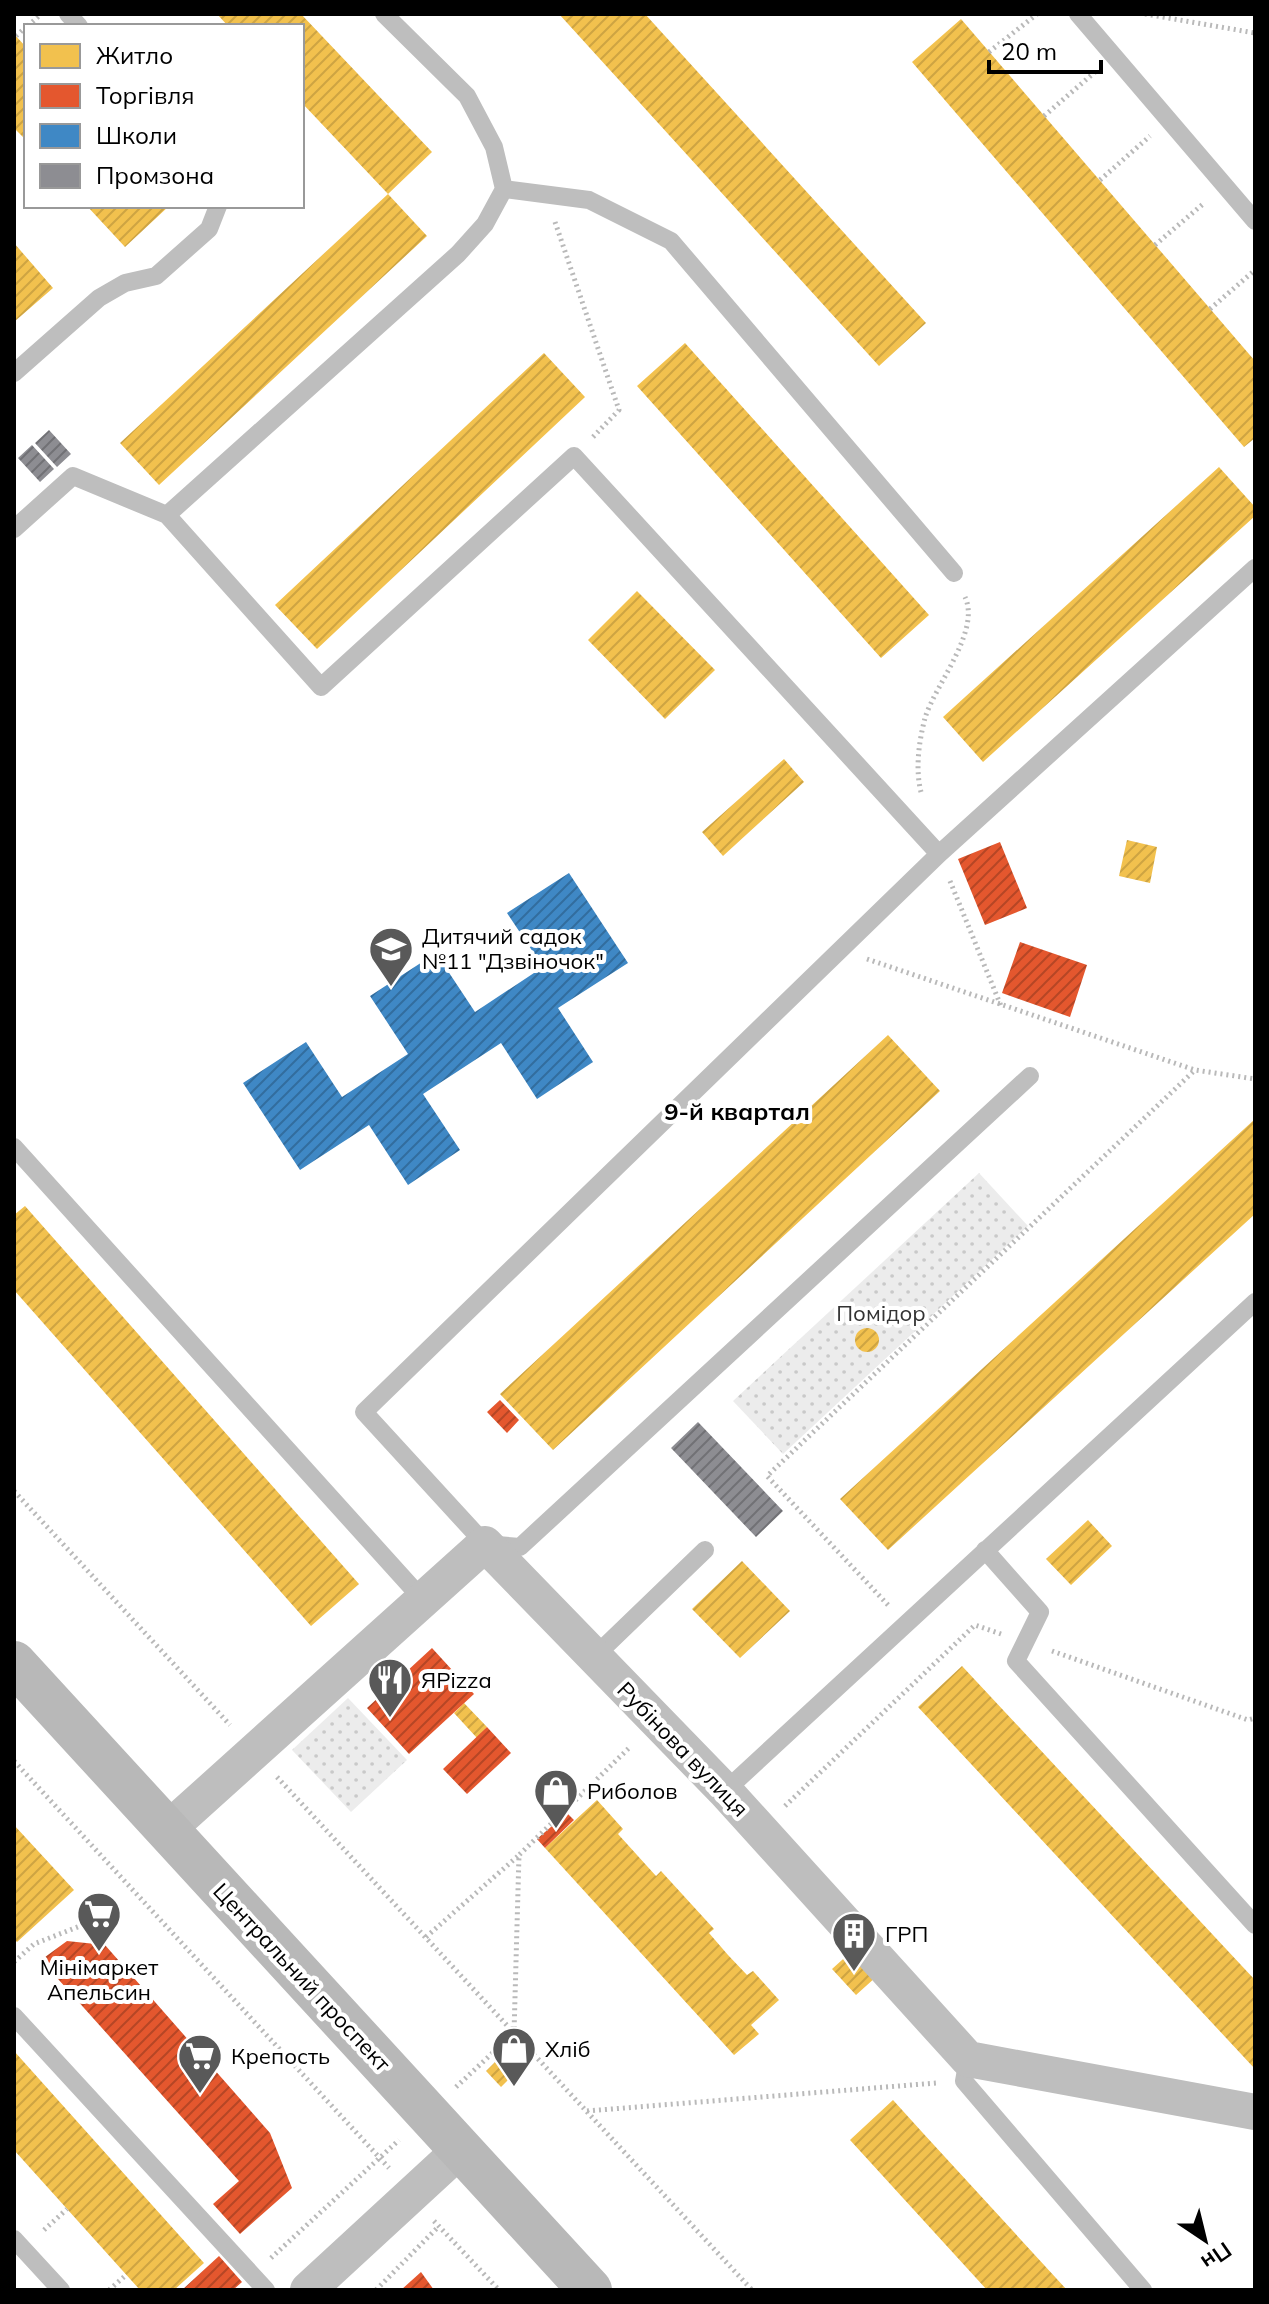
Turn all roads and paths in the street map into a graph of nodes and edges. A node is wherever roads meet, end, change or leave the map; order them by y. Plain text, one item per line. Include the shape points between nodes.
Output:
1 (384, 14) edge
2 (1037, 14) edge
3 (1078, 14) edge
4 (1145, 14) edge
5 (24, 29) edge
6 (1255, 33) edge
7 (16, 36) dead end
8 (989, 52) dead end
9 (1114, 56) junction
10 (1044, 116) dead end
11 (1169, 120) junction
12 (1100, 180) dead end
13 (1224, 185) junction
14 (504, 189) junction
15 (545, 194) junction
16 (217, 208) edge
17 (1255, 221) edge
18 (1155, 245) dead end
19 (1255, 270) edge
20 (1210, 309) dead end
21 (14, 373) edge
22 (574, 456) junction
23 (167, 515) junction
24 (14, 529) edge
25 (1255, 568) edge
26 (954, 573) joint
27 (939, 854) junction
28 (840, 949) junction
29 (1001, 1006) junction
30 (1195, 1070) junction
31 (1030, 1076) dead end
32 (1255, 1079) edge
33 (14, 1147) edge
34 (1255, 1302) edge
35 (14, 1491) edge
36 (485, 1544) junction
37 (705, 1550) dead end
38 (985, 1550) junction
39 (424, 1601) junction
40 (905, 1623) junction
41 (1025, 1642) junction
42 (595, 1656) junction
43 (14, 1663) edge
44 (1255, 1718) edge
45 (655, 1723) junction
46 (255, 1753) junction
47 (14, 1761) edge
48 (725, 1791) junction
49 (761, 1830) junction
50 (166, 1831) junction
51 (519, 1855) junction
52 (98, 1919) dead end
53 (1255, 1925) edge
54 (426, 1937) junction
55 (14, 1962) edge
56 (14, 2016) edge
57 (514, 2033) junction
58 (966, 2070) junction
59 (586, 2111) junction
60 (1255, 2112) edge
61 (428, 2113) junction
62 (461, 2149) junction
63 (381, 2158) junction
64 (411, 2195) junction
65 (439, 2226) junction
66 (14, 2239) edge
67 (126, 2275) dead end
68 (253, 2275) junction
69 (61, 2290) edge
70 (109, 2290) edge
71 (266, 2290) edge
72 (308, 2290) edge
73 (376, 2290) edge
74 (499, 2290) edge
75 (590, 2290) edge
76 (752, 2290) edge
77 (1143, 2290) edge

1 - 14 lane via 467,96 494,147
2 - 8 path
3 - 9 lane
4 - 6 path
5 - 7 path
9 - 10 path
9 - 11 lane
11 - 12 path
11 - 13 lane
13 - 17 lane
13 - 18 path
14 - 15 lane
14 - 23 lane via 485,224 458,254
15 - 22 path via 619,410
15 - 26 lane via 589,200 671,241
16 - 21 lane via 209,229 156,276 125,283 99,298
19 - 20 path
22 - 23 lane via 321,687
22 - 27 lane
23 - 24 lane via 73,476
25 - 27 lane
26 - 27 path via 970,608 962,643 925,718 916,775
27 - 28 lane
27 - 29 path
28 - 29 path
28 - 36 lane via 364,1412
29 - 30 path
30 - 32 path
30 - 40 path via 767,1476
31 - 36 lane via 520,1547
33 - 39 lane
34 - 38 lane
35 - 46 path
36 - 39 street
36 - 42 street, Рубінова вулиця
37 - 42 lane
38 - 40 lane
38 - 41 lane via 1040,1612
39 - 46 street
40 - 48 lane
41 - 44 path via 1248,1720
41 - 49 path via 975,1625
41 - 53 lane via 1016,1661
42 - 45 street, Рубінова вулиця
43 - 50 main road, Центральний проспект
45 - 48 street, Рубінова вулиця
45 - 51 path
46 - 50 street
46 - 54 path
47 - 63 path
48 - 49 street, Рубінова вулиця
49 - 58 street, Рубінова вулиця
50 - 61 main road, Центральний проспект
51 - 54 path
51 - 57 path
52 - 55 path via 34,1944
54 - 57 path
56 - 68 lane
57 - 59 path
57 - 61 path
58 - 59 path
58 - 60 street
58 - 77 lane
59 - 76 path
61 - 62 main road, Центральний проспект
61 - 63 path
62 - 64 street
62 - 75 main road, Центральний проспект
63 - 64 path
63 - 68 path
64 - 65 path
64 - 72 street
65 - 73 path
65 - 74 path
66 - 69 lane
67 - 70 path
68 - 71 lane

